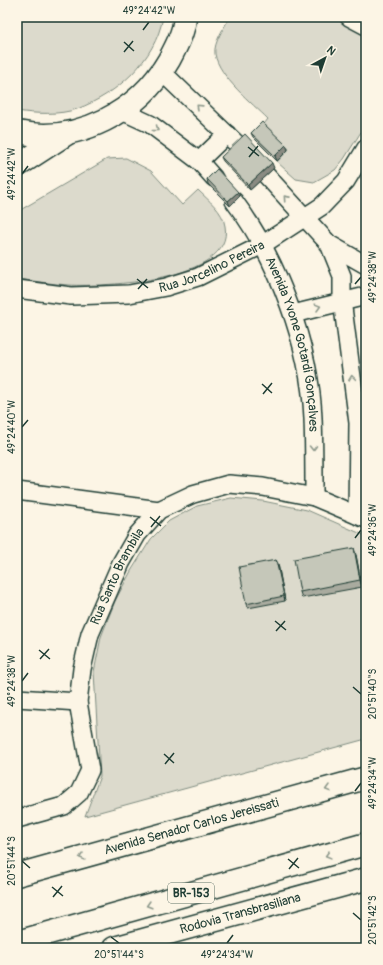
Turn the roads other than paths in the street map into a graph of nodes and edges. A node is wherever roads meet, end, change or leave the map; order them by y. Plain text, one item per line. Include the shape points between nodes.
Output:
1 (349, 17) edge
2 (185, 18) edge
3 (366, 26) edge
4 (162, 72) junction
5 (122, 111) junction
6 (17, 132) edge
7 (70, 133) junction
8 (227, 134) junction
9 (239, 146) edge
10 (366, 148) edge
11 (199, 161) junction
12 (17, 166) edge
13 (266, 175) edge
14 (214, 178) edge
15 (234, 201) edge
16 (304, 218) junction
17 (329, 244) junction
18 (262, 245) junction
19 (366, 265) edge
20 (17, 289) edge
21 (366, 296) edge
22 (342, 300) junction
23 (293, 314) junction
24 (17, 491) edge
25 (314, 497) junction
26 (159, 510) junction
27 (361, 517) edge
28 (17, 698) edge
29 (78, 702) junction
30 (366, 778) edge
31 (17, 819) edge
32 (366, 844) edge
33 (17, 875) edge
34 (366, 879) edge
35 (17, 942) edge
36 (114, 948) edge

1 - 3 street
2 - 4 main road via 176,48
4 - 5 main road via 144,94
8 -> 4 street
5 - 7 main road via 97,124
5 -> 11 street via 150,124
6 - 7 main road via 30,135
7 - 12 main road
8 - 9 street
8 - 11 street
10 - 16 street, Rua Jorcelino Pereira via 346,182 322,206
11 - 14 street
16 -> 13 street
15 - 18 street, Avenida Yvone Gotardi Gonçalves via 250,222
16 - 17 street
16 - 18 street, Rua Jorcelino Pereira
17 - 19 street
17 - 22 street via 342,276
18 - 20 street, Rua Jorcelino Pereira via 198,277 166,287 129,294 71,296
18 - 23 street, Avenida Yvone Gotardi Gonçalves
21 - 22 street
23 -> 22 street
27 -> 22 street via 358,423
23 -> 25 street, Avenida Yvone Gotardi Gonçalves via 306,366 313,417
24 - 26 street
25 - 26 street, Rua Santo Brambila via 262,487 229,484 192,494
25 - 27 street, Rua Santo Brambila
26 - 29 street, Rua Santo Brambila via 137,535 105,598 90,634
28 - 29 street
29 - 31 street, Rua Santo Brambila via 90,770 79,793 64,806
30 -> 33 main road, Avenida Senador Carlos Jereissati
32 -> 35 main road, BR-153
34 - 36 main road, Rodovia Transbrasiliana / BR-153

